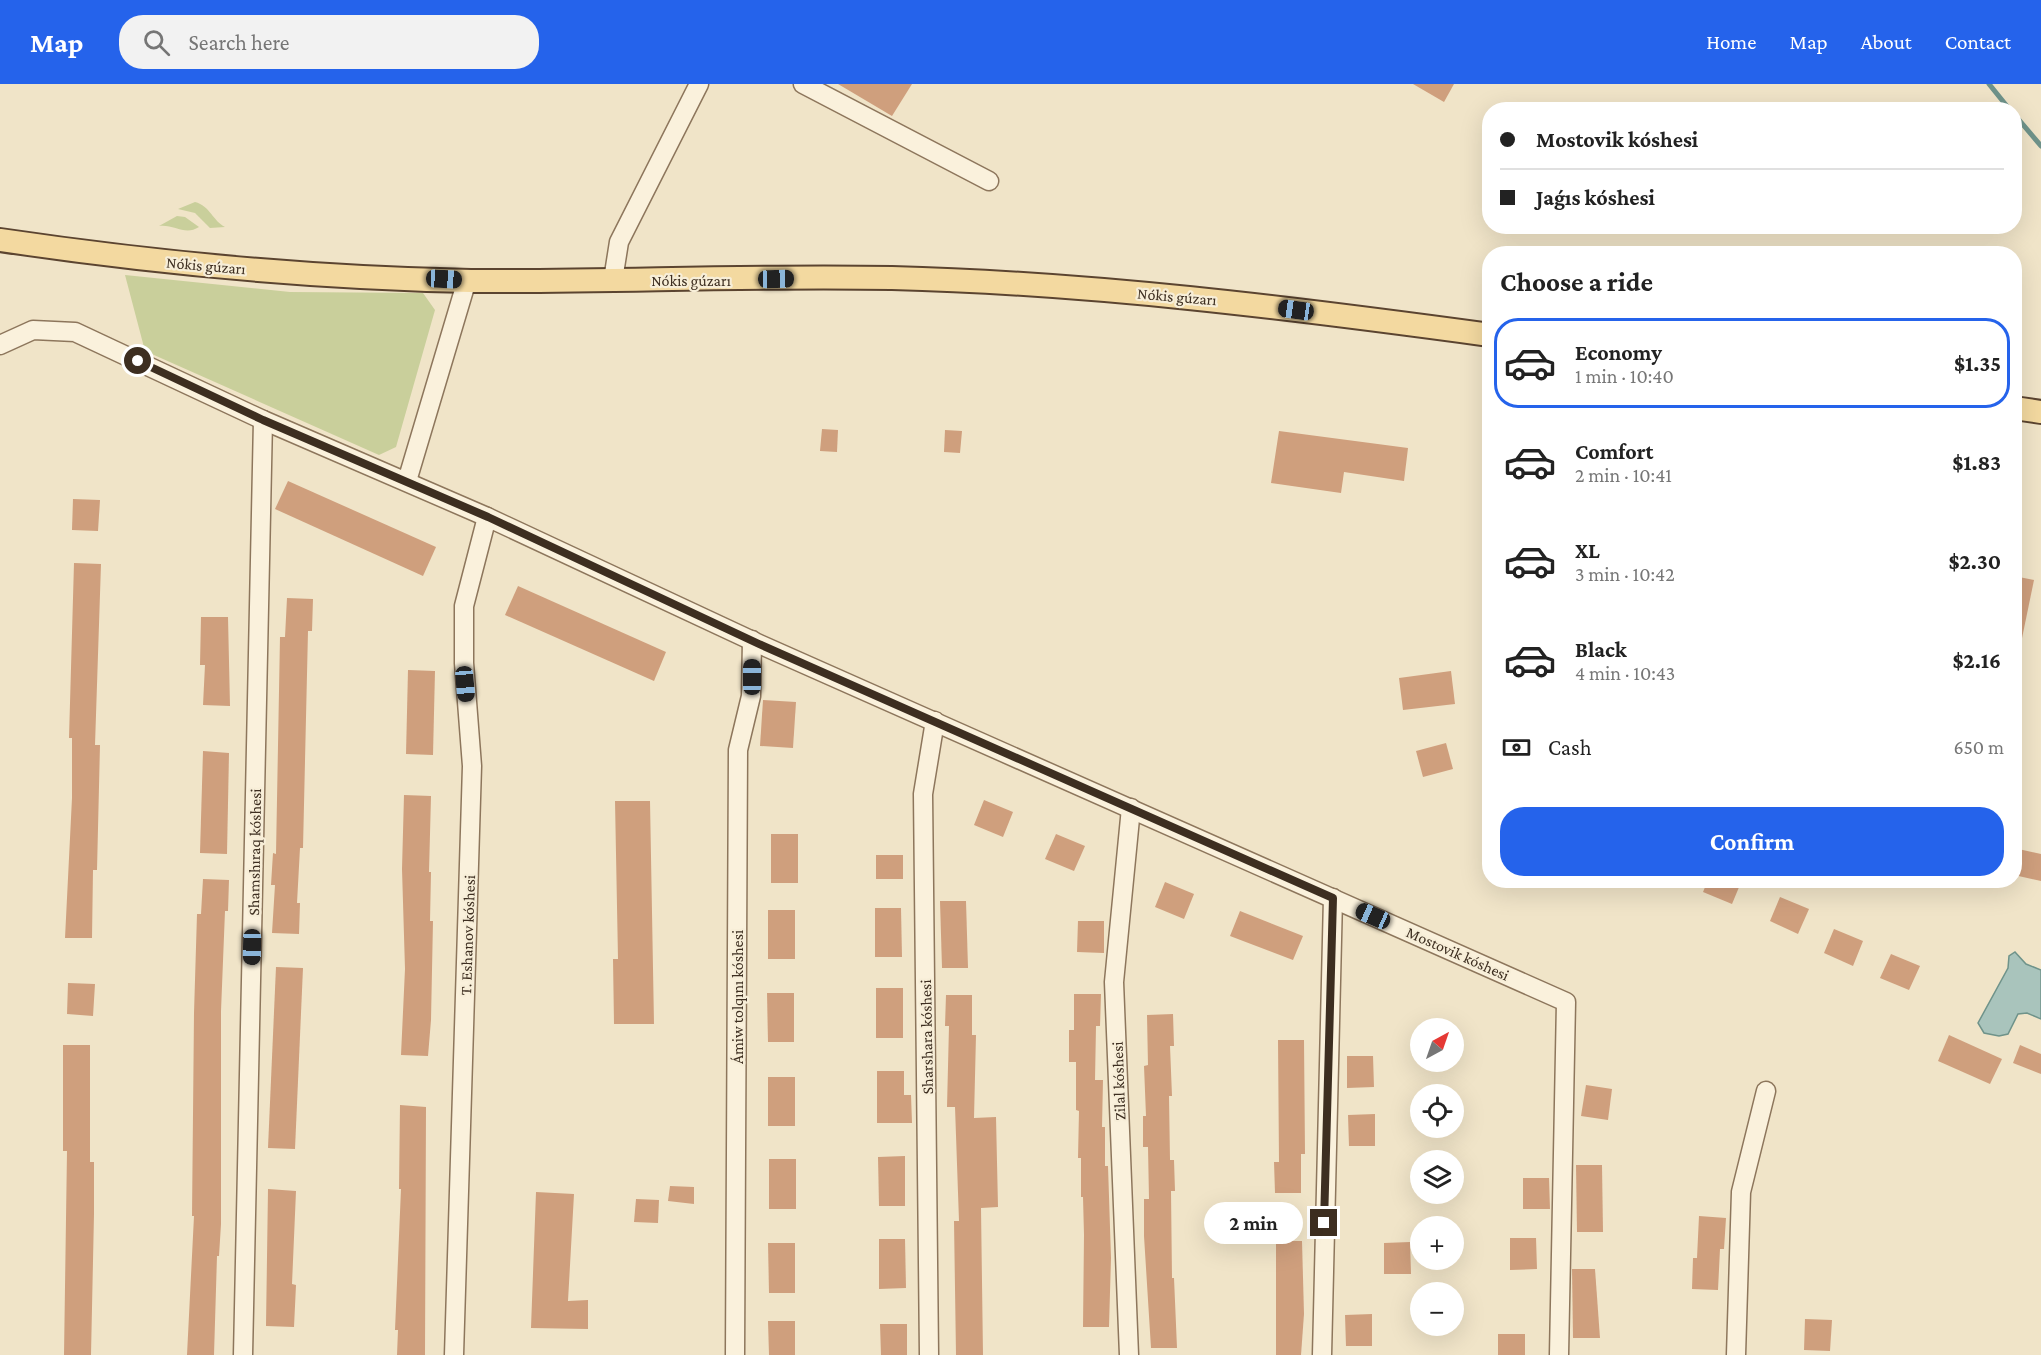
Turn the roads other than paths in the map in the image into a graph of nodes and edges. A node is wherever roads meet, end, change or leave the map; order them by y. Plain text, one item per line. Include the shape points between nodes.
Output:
1 (699, 84) edge
2 (803, 84) edge
3 (989, 181) dead end
4 (0, 240) edge
5 (467, 280) junction
6 (613, 280) junction
7 (1482, 334) edge
8 (0, 345) edge
9 (2022, 409) edge
10 (2041, 412) edge
11 (263, 420) junction
12 (407, 481) junction
13 (488, 517) junction
14 (752, 640) junction
15 (935, 721) junction
16 (1131, 808) junction
17 (1333, 898) junction
18 (1766, 1091) dead end
19 (243, 1355) edge
20 (454, 1355) edge
21 (735, 1355) edge
22 (929, 1355) edge
23 (1129, 1355) edge
24 (1322, 1355) edge
25 (1559, 1355) edge
26 (1736, 1355) edge

1 - 6 street via 619,242
2 - 3 street
4 - 5 main road, Nókis gúzarı via 197,266
5 - 6 main road, Nókis gúzarı
5 - 12 street
6 - 7 main road, Nókis gúzarı via 891,278 1000,283 1205,298
8 - 11 street, Mostovik kóshesi via 33,330 75,332
9 - 10 main road
11 - 12 street, Mostovik kóshesi
11 - 19 street, Shamshıraq kóshesi
12 - 13 street, Mostovik kóshesi
13 - 14 street, Mostovik kóshesi
13 - 20 street, T. Eshanov kóshesi via 464,606 472,766
14 - 15 street, Mostovik kóshesi
14 - 21 street, Ámiw tolqını kóshesi via 751,696 738,750
15 - 16 street, Mostovik kóshesi
15 - 22 street, Sharshara kóshesi via 923,794
16 - 17 street, Mostovik kóshesi
16 - 23 street, Zilal kóshesi via 1114,982
17 - 24 street
17 - 25 street, Mostovik kóshesi via 1566,1002
18 - 26 street via 1742,1192

